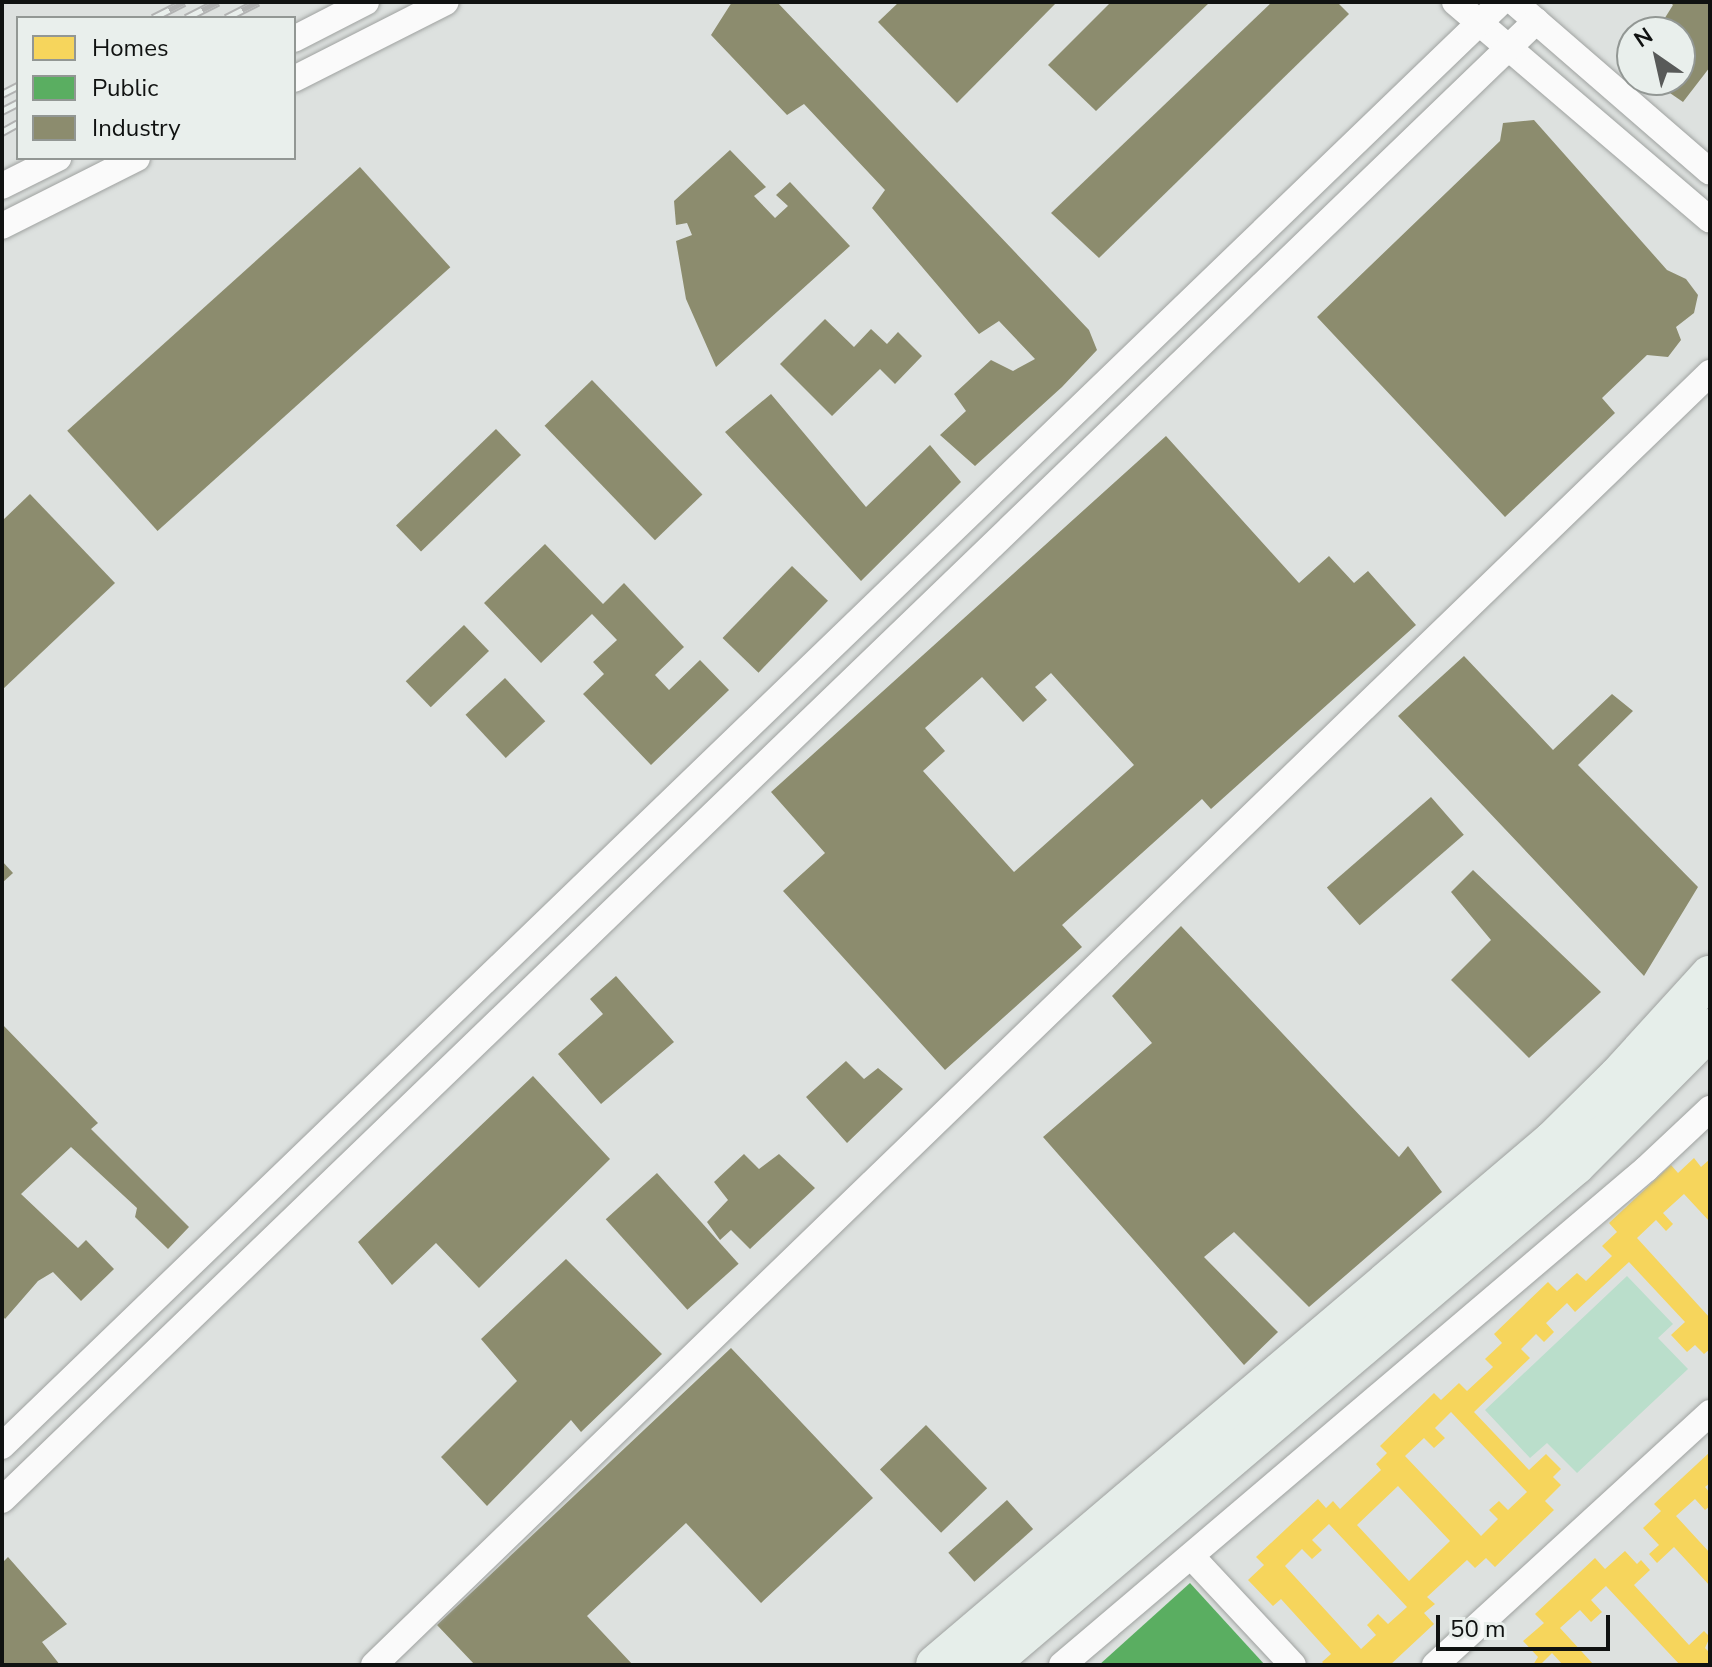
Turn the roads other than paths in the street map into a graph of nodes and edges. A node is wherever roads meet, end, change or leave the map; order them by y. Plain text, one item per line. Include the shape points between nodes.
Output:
1 (366, 2) edge
2 (446, 2) edge
3 (1455, 2) edge
4 (1501, 2) edge
5 (1514, 2) edge
6 (1536, 21) junction
7 (1478, 24) junction
8 (296, 38) edge
9 (1508, 50) junction
10 (296, 78) edge
11 (1616, 92) joint
12 (1621, 96) edge
13 (1590, 119) junction
14 (54, 160) edge
15 (133, 160) edge
16 (1710, 172) edge
17 (2, 186) edge
18 (1710, 220) edge
19 (2, 226) edge
20 (1710, 373) edge
21 (899, 582) junction
22 (926, 610) junction
23 (1710, 976) edge
24 (1710, 1029) edge
25 (1710, 1109) edge
26 (1710, 1413) edge
27 (2, 1446) edge
28 (2, 1500) edge
29 (1191, 1556) junction
30 (374, 1665) edge
31 (936, 1665) edge
32 (987, 1665) edge
33 (1062, 1665) edge
34 (1293, 1665) edge
35 (1435, 1665) edge

1 - 8 street
2 - 10 street
3 - 7 street
4 - 7 street
5 - 6 street
6 - 9 street
6 - 11 street
7 - 9 street
7 - 21 street
9 - 13 street
9 - 22 street
11 - 13 street
12 - 16 street
13 - 18 street
14 - 17 street
15 - 19 street
20 - 30 street
21 - 22 street
21 - 27 street
22 - 28 street
23 - 31 main road via 1553,1141
24 - 32 main road via 1575,1165
25 - 29 street
26 - 35 street
29 - 33 street
29 - 34 street

